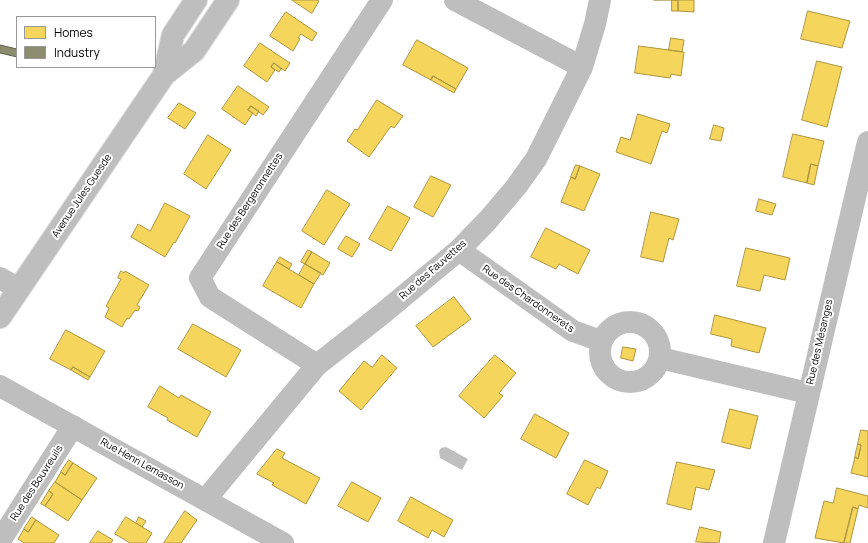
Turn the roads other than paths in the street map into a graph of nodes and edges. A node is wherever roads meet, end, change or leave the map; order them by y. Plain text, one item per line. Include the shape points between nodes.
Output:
1 (196, 0) edge
2 (228, 0) edge
3 (382, 0) edge
4 (455, 0) edge
5 (600, 0) edge
6 (582, 67) junction
7 (164, 75) junction
8 (868, 142) edge
9 (459, 250) junction
10 (0, 278) edge
11 (19, 289) junction
12 (0, 317) edge
13 (601, 341) junction
14 (660, 358) junction
15 (317, 364) junction
16 (0, 386) edge
17 (808, 393) junction
18 (73, 426) junction
19 (206, 499) junction
20 (0, 541) edge
21 (283, 543) edge
22 (774, 543) edge

1 - 7 street, Avenue Jules Guesde via 173,35
2 - 7 street, Avenue Jules Guesde via 194,51
3 - 15 street, Rue des Bergeronnettes via 200,278 210,297
4 - 6 street
5 - 6 street, Rue des Fauvettes
6 - 9 street, Rue des Fauvettes via 536,159 516,187
7 - 11 street, Avenue Jules Guesde
8 - 17 street, Rue des Mésanges
9 - 13 street, Rue des Chardonnerets via 573,331
9 - 15 street, Rue des Fauvettes
10 - 11 street
11 - 12 street, Avenue Jules Guesde
13 - 14 street via 614,326 623,322 633,322 647,328 657,338
13 - 14 street via 600,361 605,370 621,382 632,383 650,375
14 - 17 street
15 - 19 street, Rue des Fauvettes
16 - 18 street, Rue Henri Lemasson
17 - 22 street, Rue des Mésanges
18 - 19 street, Rue Henri Lemasson
18 - 20 street, Rue des Bouvreuils
19 - 21 street, Rue Henri Lemasson

